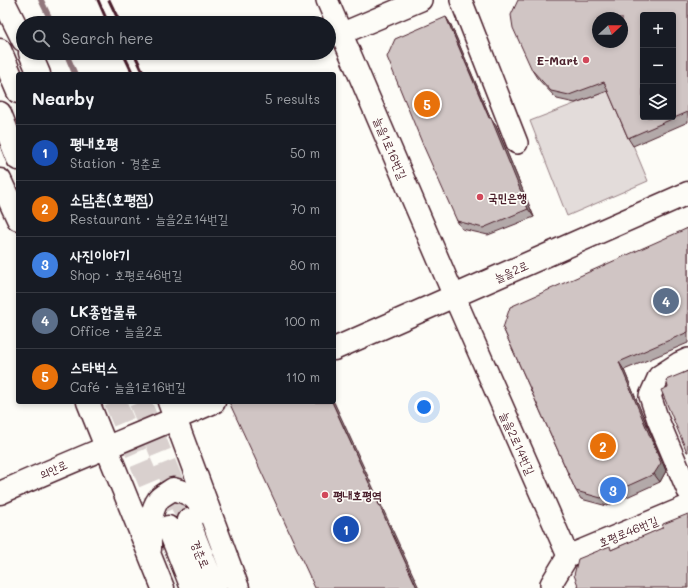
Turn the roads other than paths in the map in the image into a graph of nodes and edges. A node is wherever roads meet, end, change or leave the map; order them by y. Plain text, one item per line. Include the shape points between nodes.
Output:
1 (3, 0) edge
2 (328, 0) edge
3 (421, 0) edge
4 (461, 0) edge
5 (335, 16) edge
6 (336, 18) edge
7 (16, 26) edge
8 (343, 33) junction
9 (0, 50) edge
10 (33, 60) edge
11 (38, 72) edge
12 (16, 87) edge
13 (0, 113) edge
14 (517, 143) dead end
15 (16, 154) edge
16 (0, 180) edge
17 (688, 193) edge
18 (16, 215) edge
19 (454, 296) junction
20 (336, 348) edge
21 (688, 359) edge
22 (89, 404) edge
23 (205, 404) edge
24 (172, 411) edge
25 (107, 447) junction
26 (688, 491) edge
27 (0, 493) edge
28 (688, 506) edge
29 (216, 528) junction
30 (150, 556) junction
31 (568, 556) junction
32 (163, 588) edge
33 (192, 588) edge
34 (215, 588) edge
35 (238, 588) edge
36 (552, 588) edge

1 - 7 street
2 - 5 street, 늘을1로16번길
3 - 8 street
4 - 14 street
6 - 8 street, 늘을1로16번길
8 - 19 street, 늘을1로16번길
9 - 12 street
10 - 11 street
13 - 15 street
16 - 18 street
17 - 19 street, 늘을2로
19 - 20 street, 늘을2로
19 - 31 street, 늘을2로14번길
21 - 26 street via 659,376 650,396
22 - 25 street
23 - 24 street
24 - 25 street, 의안로
24 - 29 street
25 - 27 street, 의안로
25 - 30 street
28 - 31 street, 호평로46번길
29 - 30 street via 201,506 188,493 173,489 158,499 153,513
29 - 35 street
30 - 32 street
31 - 36 street via 551,584
33 - 34 street, 경춘로 via 178,523

